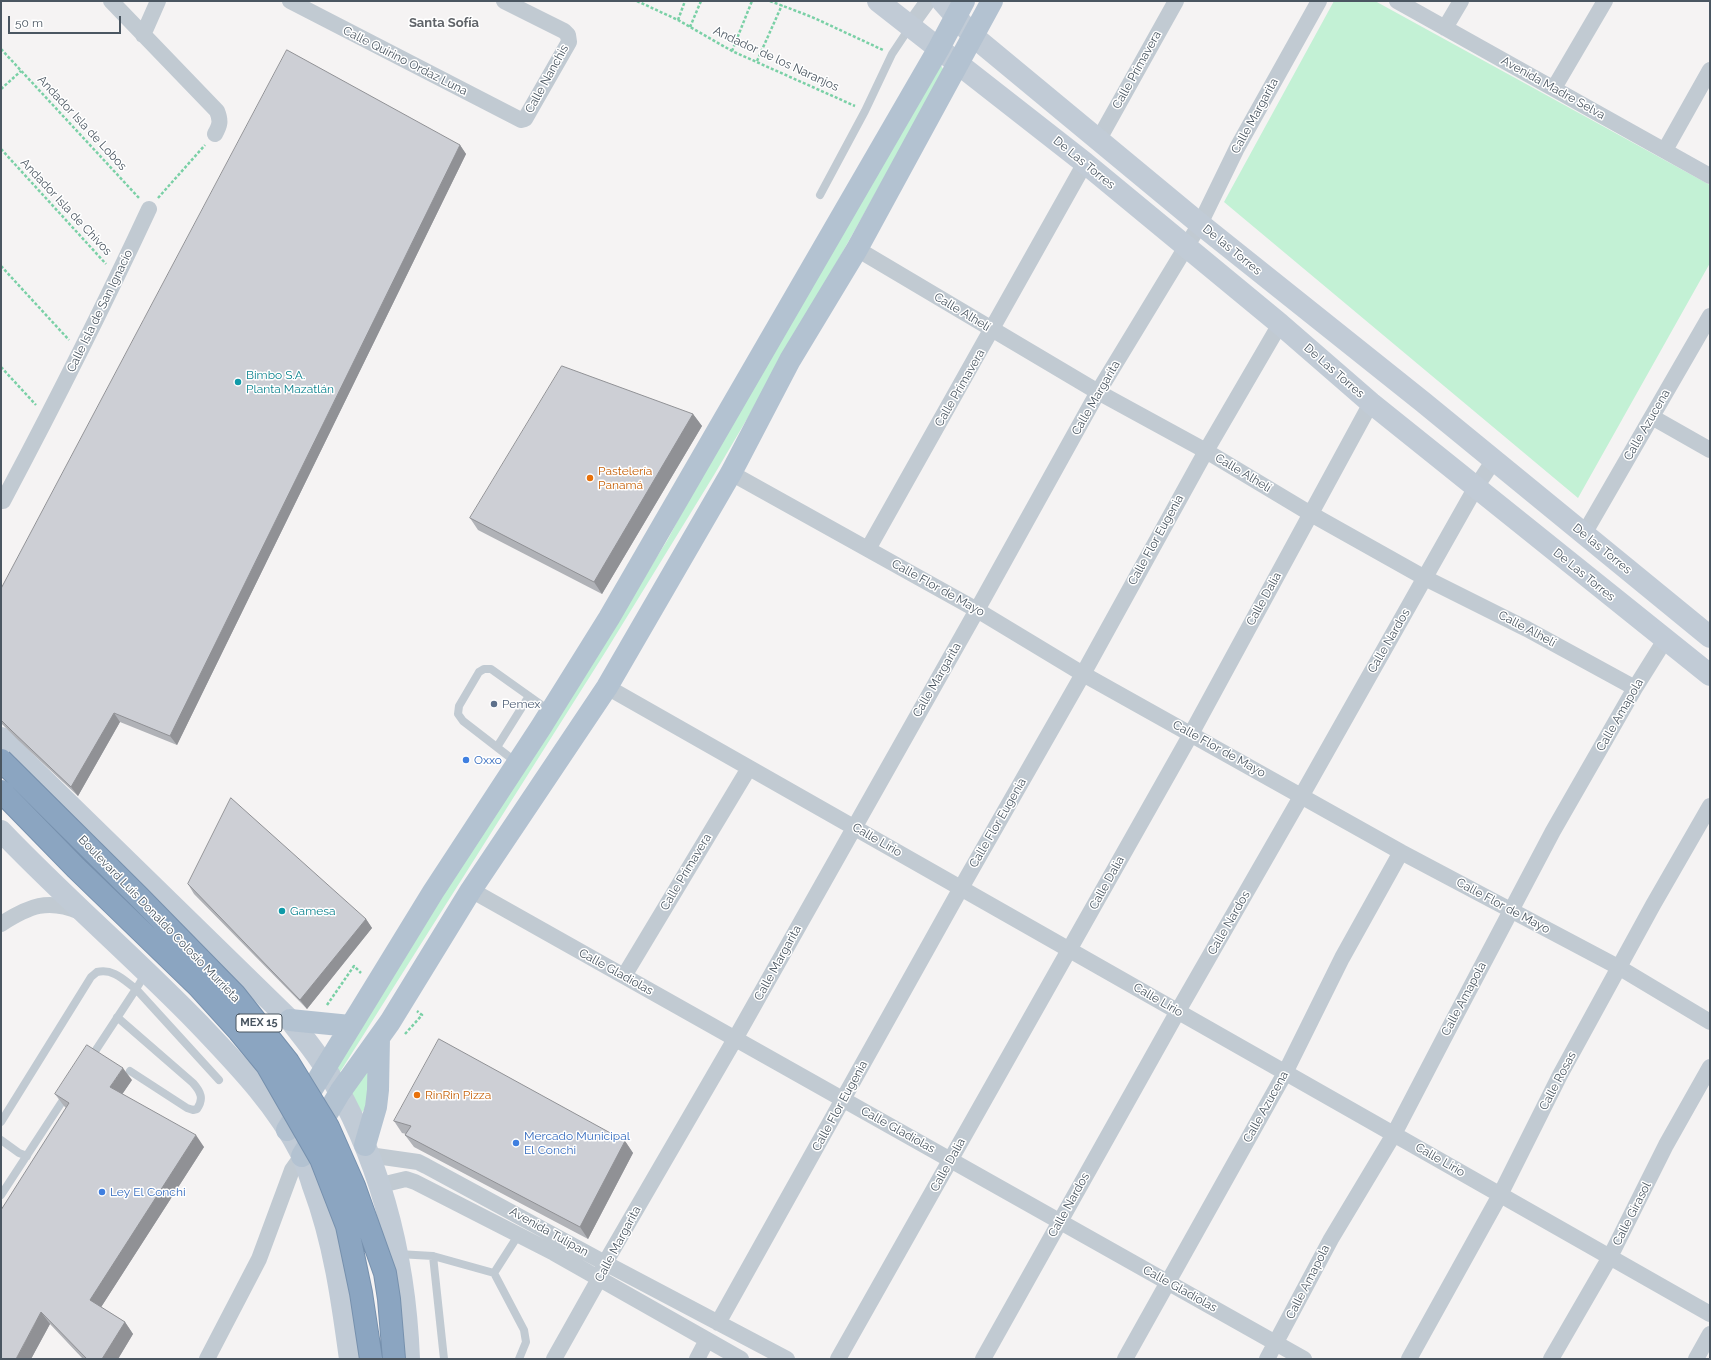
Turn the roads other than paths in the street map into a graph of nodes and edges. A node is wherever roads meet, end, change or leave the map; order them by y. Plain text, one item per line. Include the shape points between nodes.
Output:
1 (111, 1) edge
2 (158, 1) edge
3 (290, 1) edge
4 (504, 1) edge
5 (878, 1) edge
6 (928, 1) edge
7 (992, 1) edge
8 (1176, 1) edge
9 (1319, 1) edge
10 (1397, 1) edge
11 (1460, 1) edge
12 (1605, 1) edge
13 (954, 6) edge
14 (910, 26) junction
15 (1445, 28) junction
16 (143, 35) junction
17 (973, 36) junction
18 (939, 48) junction
19 (959, 64) junction
20 (1710, 70) edge
21 (1554, 88) junction
22 (521, 120) joint
23 (215, 134) road end
24 (1099, 139) junction
25 (1665, 150) junction
26 (1085, 163) junction
27 (1710, 176) edge
28 (820, 195) dead end
29 (149, 209) road end
30 (1200, 224) junction
31 (1186, 246) junction
32 (857, 249) junction
33 (1710, 316) edge
34 (1280, 324) junction
35 (993, 330) junction
36 (1098, 392) junction
37 (1371, 403) junction
38 (1652, 417) junction
39 (1710, 450) edge
40 (1206, 451) junction
41 (1494, 460) junction
42 (731, 473) junction
43 (1476, 487) junction
44 (2, 500) edge
45 (1311, 514) junction
46 (1584, 534) junction
47 (868, 550) junction
48 (1425, 578) junction
49 (977, 610) junction
50 (1710, 637) edge
51 (1664, 640) junction
52 (1083, 674) junction
53 (1710, 675) edge
54 (607, 687) junction
55 (1635, 688) junction
56 (529, 696) junction
57 (551, 711) junction
58 (1191, 734) junction
59 (1, 738) edge
60 (497, 747) junction
61 (1, 760) edge
62 (517, 763) junction
63 (749, 768) junction
64 (1, 791) edge
65 (1302, 795) junction
66 (1710, 806) edge
67 (854, 828) junction
68 (1, 831) edge
69 (1401, 852) junction
70 (961, 888) junction
71 (471, 890) junction
72 (1510, 910) junction
73 (84, 914) junction
74 (187, 920) junction
75 (1, 924) edge
76 (1069, 950) junction
77 (1620, 968) junction
78 (624, 976) junction
79 (141, 981) junction
80 (1178, 1012) junction
81 (117, 1017) junction
82 (290, 1020) junction
83 (1710, 1022) edge
84 (350, 1026) junction
85 (379, 1038) junction
86 (735, 1039) junction
87 (87, 1063) edge
88 (325, 1067) junction
89 (1710, 1067) edge
90 (130, 1071) dead end
91 (1285, 1073) junction
92 (219, 1080) dead end
93 (70, 1090) edge
94 (340, 1092) junction
95 (843, 1100) junction
96 (1, 1122) edge
97 (287, 1130) junction
98 (1394, 1134) junction
99 (1, 1140) edge
100 (367, 1150) junction
101 (27, 1156) junction
102 (951, 1160) junction
103 (297, 1163) junction
104 (381, 1185) junction
105 (1, 1195) edge
106 (1500, 1195) junction
107 (520, 1216) junction
108 (1060, 1222) junction
109 (516, 1233) junction
110 (398, 1254) junction
111 (433, 1256) junction
112 (1610, 1257) junction
113 (605, 1263) junction
114 (336, 1266) junction
115 (494, 1273) junction
116 (599, 1279) junction
117 (1168, 1283) junction
118 (1710, 1314) edge
119 (407, 1318) junction
120 (345, 1322) junction
121 (718, 1323) junction
122 (1710, 1334) edge
123 (708, 1340) junction
124 (1276, 1344) junction
125 (207, 1359) edge
126 (350, 1359) edge
127 (370, 1359) edge
128 (394, 1359) edge
129 (409, 1359) edge
130 (444, 1359) edge
131 (519, 1359) edge
132 (554, 1359) edge
133 (697, 1359) edge
134 (741, 1359) edge
135 (787, 1359) edge
136 (838, 1359) edge
137 (983, 1359) edge
138 (1125, 1359) edge
139 (1267, 1359) edge
140 (1304, 1359) edge
141 (1410, 1359) edge
142 (1551, 1359) edge
143 (1696, 1359) edge

1 - 16 street
2 - 16 street
3 - 22 street, Calle Quirino Ordaz Luna
4 - 22 street, Calle Nanchis via 568,35 569,42 525,119
5 - 14 street, De Las Torres
6 - 14 street
7 - 17 main road
8 - 24 street, Calle Primavera
9 - 30 street, Calle Margarita via 1237,148
10 - 15 street, Avenida Madre Selva
11 - 15 street
12 - 21 street
13 - 17 street, De las Torres
13 - 18 main road
14 - 18 street, De Las Torres
14 - 28 lane via 892,54
15 - 21 street, Avenida Madre Selva
16 - 23 street via 217,111 220,120
17 - 19 main road
17 - 24 street, De las Torres
18 - 19 street, De Las Torres
18 - 57 main road via 613,612
19 - 26 street, De Las Torres
19 - 32 main road
20 - 25 street
21 - 25 street, Avenida Madre Selva
24 - 30 street, De las Torres
25 - 27 street, Avenida Madre Selva
26 - 31 street, De Las Torres
26 - 35 street, Calle Primavera
29 - 44 street, Calle Isla de San Ignacio via 81,352
30 - 31 street, Calle Margarita
30 - 41 street, De las Torres
31 - 34 street, De Las Torres
31 - 36 street, Calle Margarita
32 - 35 street, Calle Alhelí
32 - 42 main road via 790,360
33 - 38 street, Calle Azucena
34 - 37 street, De Las Torres
34 - 40 street, Calle Flor Eugenia
35 - 36 street, Calle Alhelí
35 - 47 street, Calle Primavera
36 - 40 street, Calle Alhelí
36 - 49 street, Calle Margarita
37 - 43 street, De Las Torres
37 - 45 street, Calle Dalia
38 - 39 street
38 - 46 street, Calle Azucena
40 - 45 street, Calle Alhelí
40 - 52 street, Calle Flor Eugenia
41 - 43 street
41 - 46 street, De las Torres
42 - 47 street, Calle Flor de Mayo
42 - 54 main road
43 - 48 street, Calle Nardos
43 - 51 street, De Las Torres
45 - 48 street, Calle Alhelí
45 - 58 street, Calle Dalia
46 - 50 street, De las Torres
47 - 49 street, Calle Flor de Mayo
48 - 55 street, Calle Alhelí via 1527,629
48 - 65 street, Calle Nardos
49 - 52 street, Calle Flor de Mayo
49 - 67 street, Calle Margarita
51 - 53 street, De Las Torres
51 - 55 street, Calle Amapola
52 - 58 street, Calle Flor de Mayo
52 - 70 street, Calle Flor Eugenia
54 - 63 street, Calle Lirio
54 - 71 main road
55 - 72 street, Calle Amapola
56 - 57 lane
56 - 60 lane
56 - 60 lane via 491,669 479,672 459,706 458,714 463,721
57 - 62 main road
58 - 65 street, Calle Flor de Mayo
58 - 76 street, Calle Dalia
59 - 74 street, MEX 15
60 - 62 lane
61 - 128 highway, Boulevard Luis Donaldo Colosio Murrieta / MEX 15, bridge via 140,897 235,996 288,1062 328,1127 354,1186 385,1273
62 - 84 main road
63 - 67 street, Calle Lirio
63 - 78 street, Calle Primavera
64 - 127 highway, Boulevard Luis Donaldo Colosio Murrieta / MEX 15, bridge via 199,987 267,1065 321,1159 347,1226 361,1293
65 - 69 street, Calle Flor de Mayo
65 - 80 street, Calle Nardos
66 - 77 street, Calle Rosas
67 - 70 street, Calle Lirio
67 - 86 street, Calle Margarita
68 - 73 street
69 - 72 street, Calle Flor de Mayo
69 - 91 street, Calle Azucena via 1342,958
70 - 76 street, Calle Lirio
70 - 95 street, Calle Flor Eugenia
71 - 78 street, Calle Gladiolas
71 - 85 main road
72 - 77 street, Calle Flor de Mayo
72 - 98 street, Calle Amapola
73 - 75 street via 64,905 42,906 28,908
73 - 79 street
74 - 79 street
74 - 82 street, MEX 15
76 - 80 street, Calle Lirio
76 - 102 street, Calle Dalia
77 - 83 street, Calle Flor de Mayo
77 - 106 street, Calle Rosas via 1560,1075
78 - 86 street, Calle Gladiolas
79 - 81 lane
79 - 92 lane
79 - 96 lane via 107,971 96,972
79 - 97 street via 190,1015 248,1077
80 - 91 street, Calle Lirio
80 - 108 street, Calle Nardos
81 - 87 lane
81 - 90 lane via 199,1089 202,1096 200,1104 197,1109 187,1108
82 - 84 main road
82 - 88 street, MEX 15
84 - 88 main road
85 - 94 main road
85 - 100 main road via 378,1090
86 - 95 street, Calle Gladiolas
86 - 113 street, Calle Margarita
88 - 94 street, MEX 15
88 - 97 main road
89 - 112 street, Calle Girasol via 1666,1145
91 - 98 street, Calle Lirio
91 - 117 street, Calle Azucena
93 - 101 lane
94 - 100 street, MEX 15
94 - 103 main road
95 - 102 street, Calle Gladiolas
95 - 121 street, Calle Flor Eugenia
97 - 103 street
98 - 106 street, Calle Lirio
98 - 124 street, Calle Amapola via 1331,1239
99 - 101 lane
100 - 104 street, MEX 15
100 - 107 street, Avenida Tulipan via 418,1162
101 - 105 lane
102 - 108 street, Calle Gladiolas
102 - 136 street, Calle Dalia
103 - 114 street via 324,1214
103 - 125 street via 259,1259
104 - 109 street, Avenida Tulipan via 406,1179 415,1182
104 - 110 street, MEX 15
106 - 112 street, Calle Lirio
106 - 141 street, Calle Rosas
107 - 109 street
107 - 113 street, Avenida Tulipan
108 - 117 street, Calle Gladiolas
108 - 137 street, Calle Nardos
109 - 115 lane
109 - 116 street, Avenida Tulipan
110 - 111 lane
110 - 114 street via 365,1251 345,1259
110 - 119 street, MEX 15
111 - 115 lane
111 - 130 lane
112 - 118 street, Calle Lirio
112 - 142 street, Calle Girasol
113 - 116 street, Calle Margarita
113 - 121 street, Avenida Tulipan
114 - 120 street
115 - 131 lane via 524,1330 526,1342
116 - 123 street, Avenida Tulipan
116 - 132 street, Calle Margarita
117 - 124 street, Calle Gladiolas
117 - 138 street, Calle Azucena
119 - 120 street via 394,1326 381,1329 368,1329
119 - 129 street, MEX 15
120 - 126 street
121 - 135 street, Avenida Tulipan
122 - 143 street
123 - 133 street
123 - 134 street, Avenida Tulipan
124 - 139 street, Calle Amapola
124 - 140 street, Calle Gladiolas

